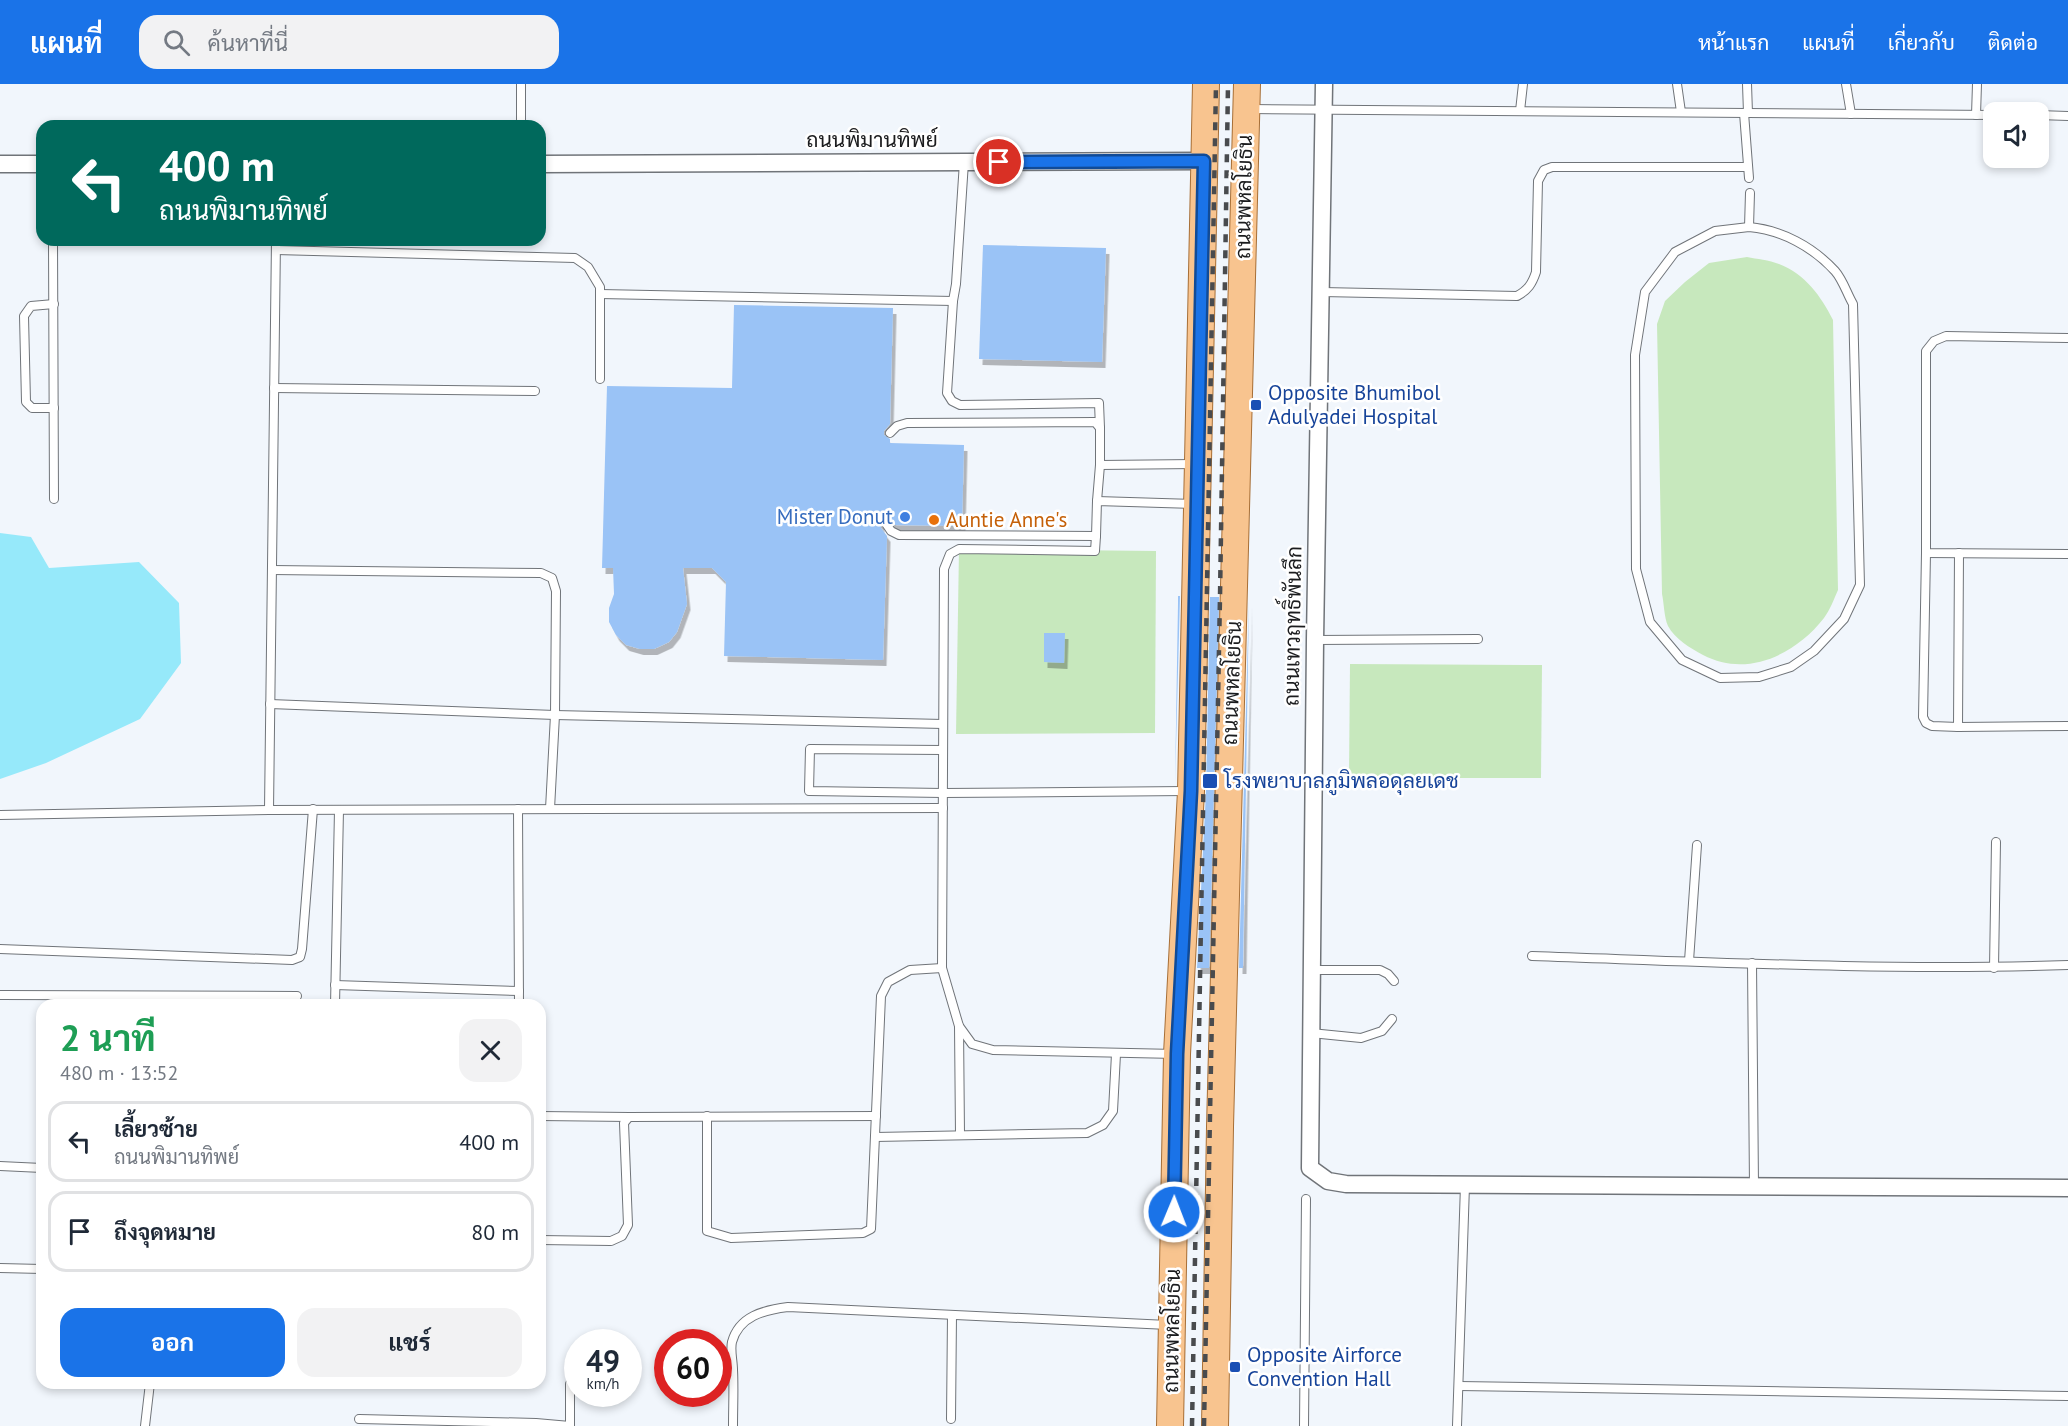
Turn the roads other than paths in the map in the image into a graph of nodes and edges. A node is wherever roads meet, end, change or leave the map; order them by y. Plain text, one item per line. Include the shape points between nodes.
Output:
1 (521, 84) edge
2 (1324, 84) edge
3 (1523, 84) edge
4 (1677, 84) edge
5 (1747, 84) edge
6 (1846, 84) edge
7 (1977, 84) edge
8 (1206, 96) edge
9 (1246, 96) edge
10 (1324, 110) junction
11 (1520, 111) junction
12 (1681, 112) junction
13 (1746, 113) junction
14 (1851, 114) junction
15 (1976, 115) junction
16 (1983, 115) edge
17 (2049, 115) edge
18 (2068, 116) edge
19 (522, 120) edge
20 (1204, 161) junction
21 (964, 162) junction
22 (0, 164) edge
23 (36, 164) edge
24 (546, 164) edge
25 (1748, 167) junction
26 (1749, 178) dead end
27 (1750, 193) dead end
28 (1749, 227) junction
29 (53, 246) edge
30 (276, 246) edge
31 (276, 250) junction
32 (1322, 292) junction
33 (600, 294) junction
34 (953, 301) junction
35 (54, 304) junction
36 (2068, 338) edge
37 (600, 379) dead end
38 (274, 388) junction
39 (535, 391) dead end
40 (54, 408) junction
41 (1100, 428) junction
42 (890, 433) dead end
43 (1198, 464) junction
44 (1100, 465) junction
45 (54, 499) dead end
46 (1098, 501) junction
47 (1197, 504) junction
48 (1237, 504) junction
49 (887, 525) dead end
50 (1096, 536) junction
51 (1926, 553) junction
52 (1959, 553) junction
53 (2068, 554) edge
54 (272, 570) junction
55 (1478, 639) dead end
56 (1315, 640) junction
57 (270, 704) junction
58 (555, 715) junction
59 (943, 724) junction
60 (2068, 726) edge
61 (1958, 727) junction
62 (943, 750) junction
63 (1191, 791) junction
64 (943, 793) junction
65 (518, 808) junction
66 (550, 808) junction
67 (943, 808) junction
68 (313, 809) junction
69 (268, 810) junction
70 (339, 810) junction
71 (0, 815) edge
72 (1996, 842) dead end
73 (1697, 845) dead end
74 (0, 949) edge
75 (1532, 956) dead end
76 (1689, 961) junction
77 (1752, 963) junction
78 (2068, 965) edge
79 (942, 968) junction
80 (1994, 968) junction
81 (1313, 970) junction
82 (1394, 981) dead end
83 (335, 985) junction
84 (519, 991) junction
85 (0, 995) edge
86 (297, 996) dead end
87 (336, 999) edge
88 (519, 999) edge
89 (1392, 1019) dead end
90 (959, 1026) junction
91 (1311, 1033) junction
92 (1116, 1054) junction
93 (1177, 1054) junction
94 (546, 1116) edge
95 (707, 1116) junction
96 (876, 1116) junction
97 (629, 1117) junction
98 (960, 1135) junction
99 (875, 1137) junction
100 (0, 1166) edge
101 (36, 1168) edge
102 (1465, 1185) junction
103 (1754, 1186) junction
104 (2068, 1188) edge
105 (1306, 1199) dead end
106 (546, 1240) edge
107 (0, 1268) edge
108 (36, 1269) edge
109 (952, 1315) junction
110 (1172, 1325) junction
111 (1459, 1386) junction
112 (149, 1389) edge
113 (2068, 1396) edge
114 (570, 1407) edge
115 (359, 1419) dead end
116 (951, 1419) dead end
117 (145, 1426) edge
118 (570, 1426) edge
119 (733, 1426) edge
120 (1170, 1426) edge
121 (1215, 1426) edge
122 (1304, 1426) edge
123 (1457, 1426) edge

1 - 19 lane
2 - 10 street, ถนนเทวฤทธิ์พันลึก
3 - 11 lane
4 - 12 lane
5 - 13 lane
6 - 14 lane
7 - 15 lane
8 - 9 main road
8 - 20 main road, ถนนพหลโยธิน
9 - 10 lane
9 - 48 main road, ถนนพหลโยธิน
10 - 11 lane
10 - 32 street, ถนนเทวฤทธิ์พันลึก
11 - 12 lane
12 - 13 lane
13 - 14 lane
13 - 25 lane
14 - 15 lane
15 - 16 lane
17 - 18 lane
20 - 21 street, ถนนพิมานทิพย์
20 - 43 main road, ถนนพหลโยธิน
21 - 24 street, ถนนพิมานทิพย์
21 - 34 lane
22 - 23 street
25 - 26 lane
25 - 32 lane via 1544,170 1538,181 1536,272 1533,283 1517,296
27 - 28 lane
28 - 28 lane via 1715,231 1676,252 1645,292 1635,355 1636,569 1650,622 1682,660 1720,678 1759,677 1791,667 1814,651 1844,619 1860,585 1853,304 1836,272 1804,244 1766,228
29 - 35 lane
30 - 31 lane
31 - 33 lane via 575,258 588,267
31 - 38 lane
32 - 56 street, ถนนเทวฤทธิ์พันลึก
33 - 34 lane
33 - 37 lane
34 - 41 lane via 947,393 952,401 960,405 1099,403
35 - 40 lane
35 - 40 lane via 31,306 24,316 26,402 32,408
36 - 51 lane via 1946,336 1934,341 1926,351
38 - 39 lane
38 - 54 lane
40 - 45 lane
41 - 42 lane via 1095,422 907,423
41 - 44 lane
43 - 44 lane
43 - 47 main road, ถนนพหลโยธิน
44 - 46 lane
46 - 47 lane
46 - 50 lane
47 - 48 main road
47 - 63 main road, ถนนพหลโยธิน
48 - 121 main road, ถนนพหลโยธิน
49 - 50 lane via 899,535
50 - 59 lane via 1095,551 959,549 950,554 944,569
51 - 52 lane
51 - 61 lane via 1923,717 1932,726
52 - 53 lane
52 - 61 lane
54 - 57 lane
54 - 58 lane via 541,573 552,578 556,591
55 - 56 lane
56 - 81 street, ถนนเทวฤทธิ์พันลึก
57 - 58 lane
57 - 69 lane
58 - 59 lane
58 - 66 lane
59 - 62 lane
60 - 61 lane
62 - 64 lane
62 - 64 lane via 810,749 809,791
63 - 64 lane
63 - 93 main road, ถนนพหลโยธิน
64 - 67 lane
65 - 66 lane
65 - 70 lane
65 - 84 lane
66 - 67 lane
67 - 79 lane
68 - 69 lane
68 - 70 lane
68 - 74 lane via 300,957 292,960
69 - 71 lane
70 - 83 lane
72 - 80 lane
73 - 76 lane
75 - 76 lane
76 - 77 lane
77 - 80 lane
77 - 103 lane
78 - 80 lane
79 - 90 lane
79 - 96 lane via 910,970 888,982 881,996
81 - 82 lane via 1380,970
81 - 91 street, ถนนเทวฤทธิ์พันลึก
83 - 84 lane
83 - 87 lane
84 - 88 lane
85 - 86 lane
89 - 91 lane via 1382,1031 1361,1038
90 - 92 lane via 972,1044 993,1050
90 - 98 lane
91 - 102 street, ถนนเทวฤทธิ์พันลึก via 1310,1168 1328,1181 1346,1184
92 - 93 lane
92 - 98 lane via 1113,1111 1103,1125 1087,1133
93 - 110 main road, ถนนพหลโยธิน
94 - 97 lane
95 - 96 lane
95 - 97 lane
95 - 99 lane via 707,1231 731,1238 863,1233 871,1229
96 - 99 lane
97 - 106 lane via 624,1123 628,1225 622,1236 611,1241
98 - 99 lane
100 - 101 lane
102 - 103 street
102 - 111 lane
103 - 104 street
105 - 122 lane
107 - 108 lane
109 - 110 lane
109 - 116 lane
109 - 119 lane via 788,1307 753,1315 731,1343
110 - 120 main road, ถนนพหลโยธิน
111 - 113 lane
111 - 123 lane
112 - 117 lane
114 - 118 lane
115 - 118 lane

